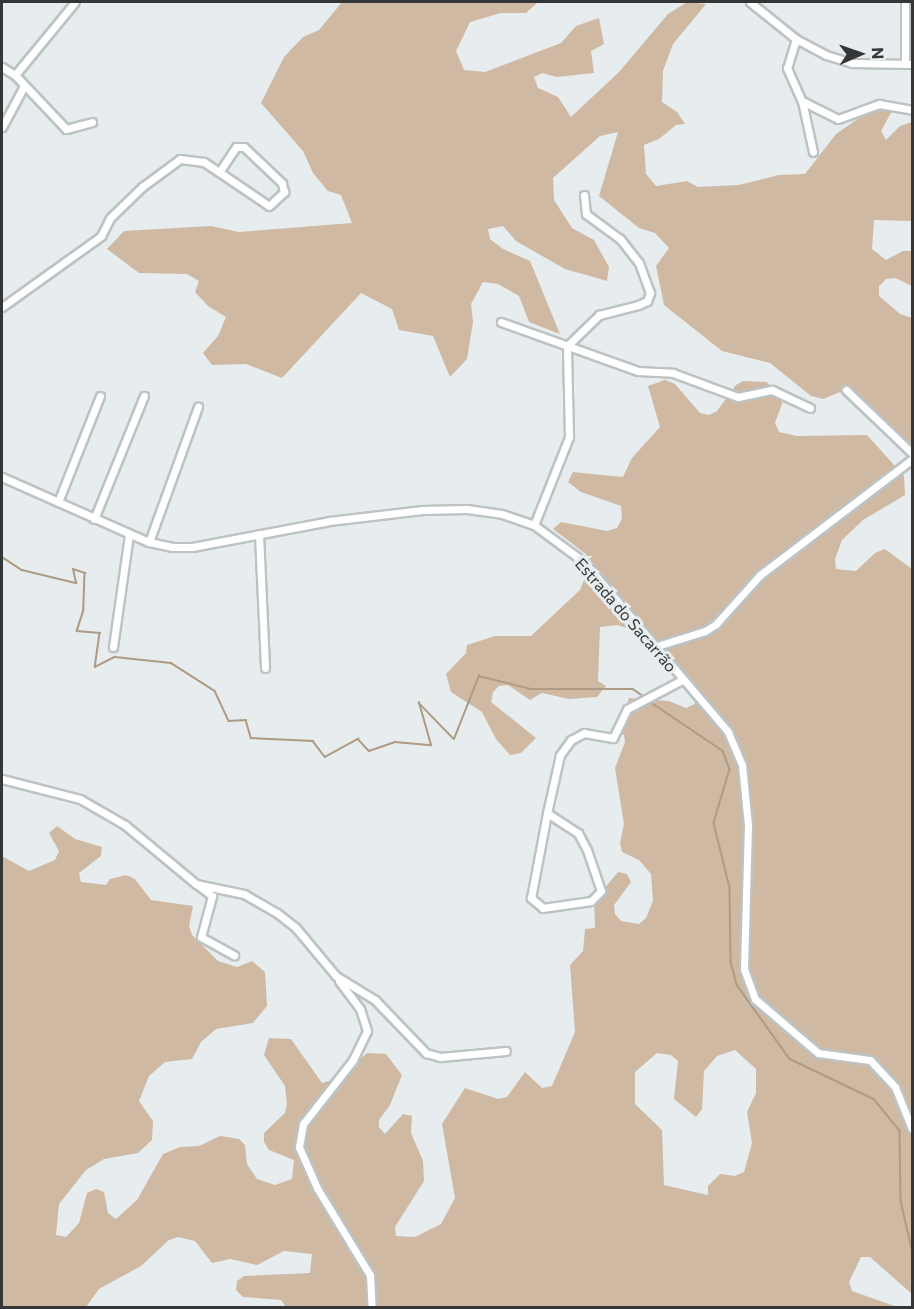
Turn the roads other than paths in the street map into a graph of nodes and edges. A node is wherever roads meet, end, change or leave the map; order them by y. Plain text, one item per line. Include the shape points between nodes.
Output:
1 (75, 2) edge
2 (750, 2) edge
3 (905, 2) edge
4 (796, 39) junction
5 (909, 64) edge
6 (2, 67) edge
7 (15, 75) junction
8 (24, 86) junction
9 (802, 101) junction
10 (912, 110) edge
11 (92, 122) dead end
12 (2, 127) edge
13 (813, 152) dead end
14 (219, 172) junction
15 (584, 195) dead end
16 (2, 307) edge
17 (501, 322) dead end
18 (567, 346) junction
19 (846, 390) dead end
20 (100, 396) dead end
21 (144, 396) dead end
22 (198, 407) dead end
23 (810, 408) dead end
24 (912, 453) edge
25 (912, 459) edge
26 (2, 477) edge
27 (58, 502) junction
28 (94, 519) junction
29 (534, 525) junction
30 (129, 534) junction
31 (259, 534) junction
32 (149, 543) junction
33 (113, 647) dead end
34 (654, 647) junction
35 (265, 668) dead end
36 (682, 680) junction
37 (2, 779) edge
38 (547, 813) junction
39 (196, 884) junction
40 (234, 955) dead end
41 (336, 976) junction
42 (506, 1051) dead end
43 (912, 1129) edge
44 (372, 1308) edge

1 - 7 street
2 - 4 street
3 - 5 street
4 - 5 street via 826,55 853,63
4 - 9 street via 787,68
6 - 7 street
7 - 8 street
8 - 11 street via 66,129
8 - 12 street
9 - 10 street via 838,120 879,104
9 - 13 street
14 - 14 street via 269,206 274,206 285,188 244,147 236,147
14 - 16 street via 193,158 180,159 110,218 101,236
15 - 18 street via 586,214 620,239 639,263 650,293 647,301 638,305 599,315
17 - 18 street
18 - 23 street via 638,371 673,373 738,397 772,390
18 - 29 street via 568,437
19 - 24 street
20 - 27 street
21 - 28 street
22 - 32 street
25 - 34 street via 760,575 716,624
26 - 27 street, Estrada do Sacarrão
27 - 28 street, Estrada do Sacarrão
28 - 30 street, Estrada do Sacarrão
29 - 31 street, Estrada do Sacarrão via 502,514 467,509 422,510
29 - 34 street, Estrada do Sacarrão via 584,562
30 - 32 street, Estrada do Sacarrão
30 - 33 street
31 - 32 street, Estrada do Sacarrão via 192,547
31 - 35 street
34 - 36 street, Estrada do Sacarrão
36 - 38 street via 627,709 613,738 595,733 570,740 560,755
36 - 43 street, Estrada do Sacarrão via 728,732 742,765 748,825 744,969 748,986 755,999 818,1053 870,1060 892,1082
37 - 39 street via 57,791 102,810
38 - 38 street via 531,898 543,908 591,901 601,891 587,850 578,833
39 - 40 street via 212,896 201,937
39 - 41 street via 244,894 277,913 297,928
41 - 42 street via 375,1000 433,1057
41 - 44 street via 360,1009 366,1031 353,1060 303,1124 299,1147 316,1188 369,1275

